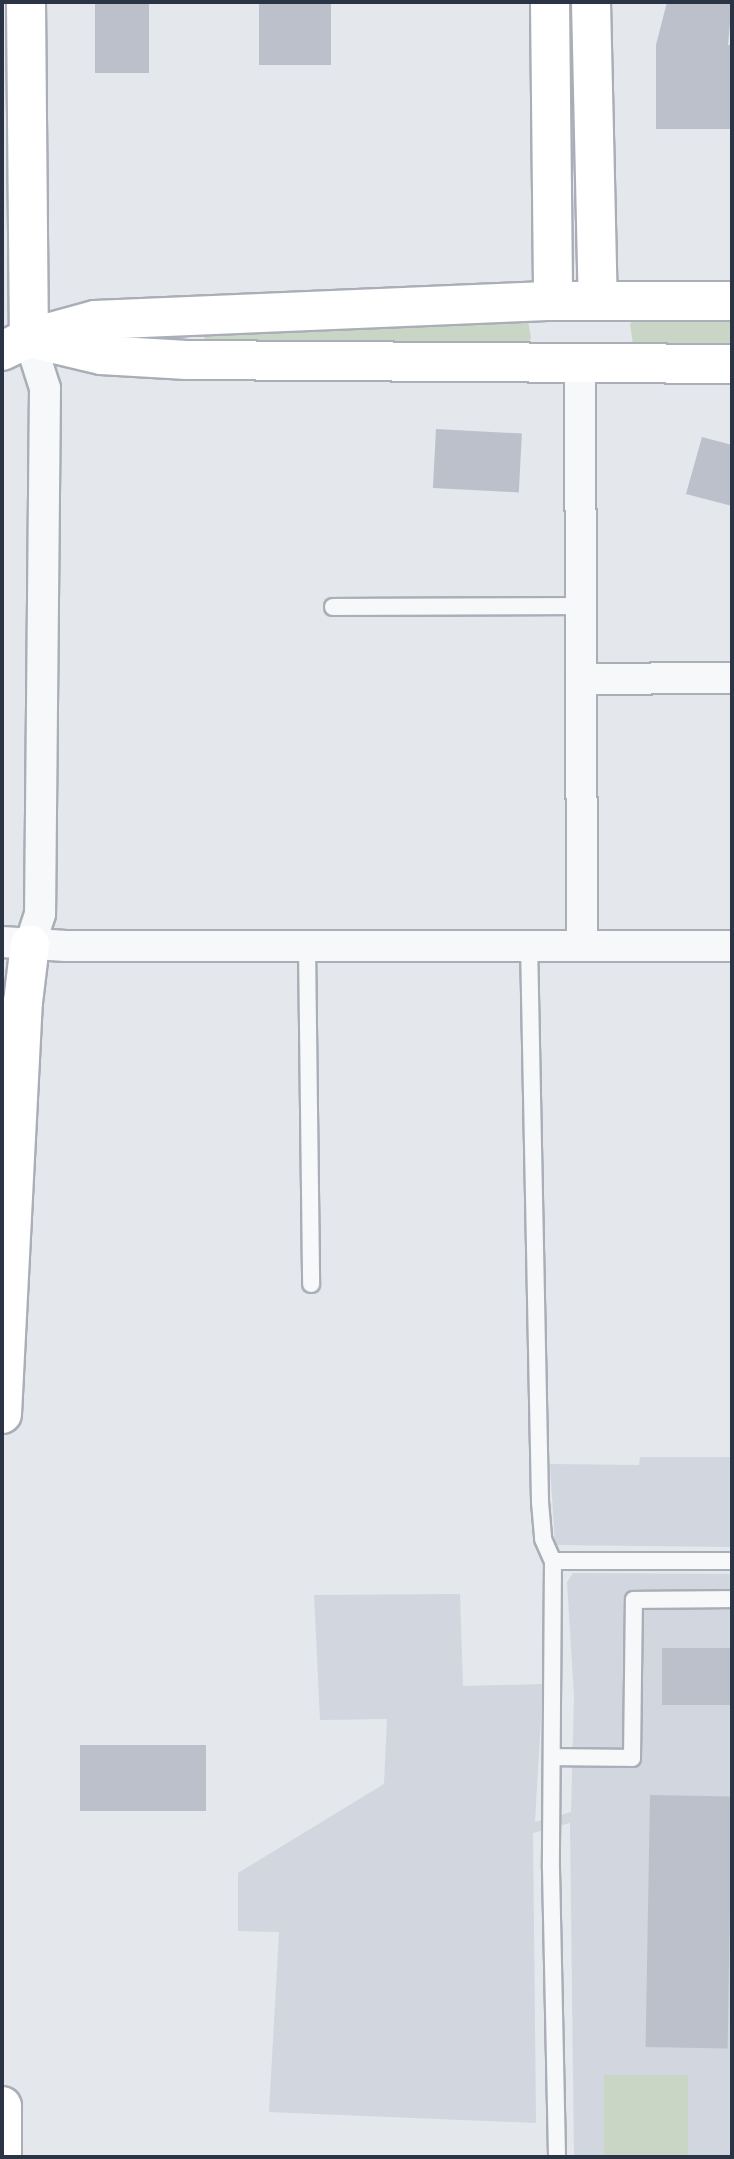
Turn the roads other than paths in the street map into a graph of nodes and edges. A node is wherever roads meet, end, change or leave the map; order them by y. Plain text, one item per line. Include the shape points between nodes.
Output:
1 (26, 2) edge
2 (550, 2) edge
3 (591, 2) edge
4 (603, 301) junction
5 (546, 302) junction
6 (732, 302) edge
7 (194, 316) junction
8 (15, 344) edge
9 (195, 360) junction
10 (540, 363) junction
11 (594, 363) junction
12 (732, 364) edge
13 (581, 606) junction
14 (333, 607) dead end
15 (732, 678) edge
16 (581, 679) junction
17 (16, 943) edge
18 (530, 943) junction
19 (582, 943) junction
20 (307, 945) junction
21 (732, 946) edge
22 (312, 1284) dead end
23 (2, 1414) edge
24 (553, 1561) junction
25 (732, 1562) edge
26 (732, 1599) edge
27 (552, 1757) junction
28 (2, 2106) edge
29 (2, 2157) edge
30 (557, 2157) edge

1 - 8 street
2 - 5 street
3 - 4 street
4 - 5 street
4 - 6 street
4 - 11 street
5 - 7 street
5 - 10 street
7 - 8 street via 95,320
7 - 9 lane
8 - 9 street
8 - 17 street via 45,388 40,914
9 - 10 street
10 - 11 street
11 - 12 street
11 - 13 street
13 - 14 lane
13 - 16 street
15 - 16 street
16 - 19 street
17 - 20 street
17 - 23 street via 23,1002
18 - 19 street
18 - 20 street
18 - 24 lane via 540,1502 543,1539
19 - 21 street
20 - 22 lane
24 - 25 lane
24 - 27 lane
26 - 27 lane via 634,1600 632,1758
27 - 30 lane
28 - 29 street

